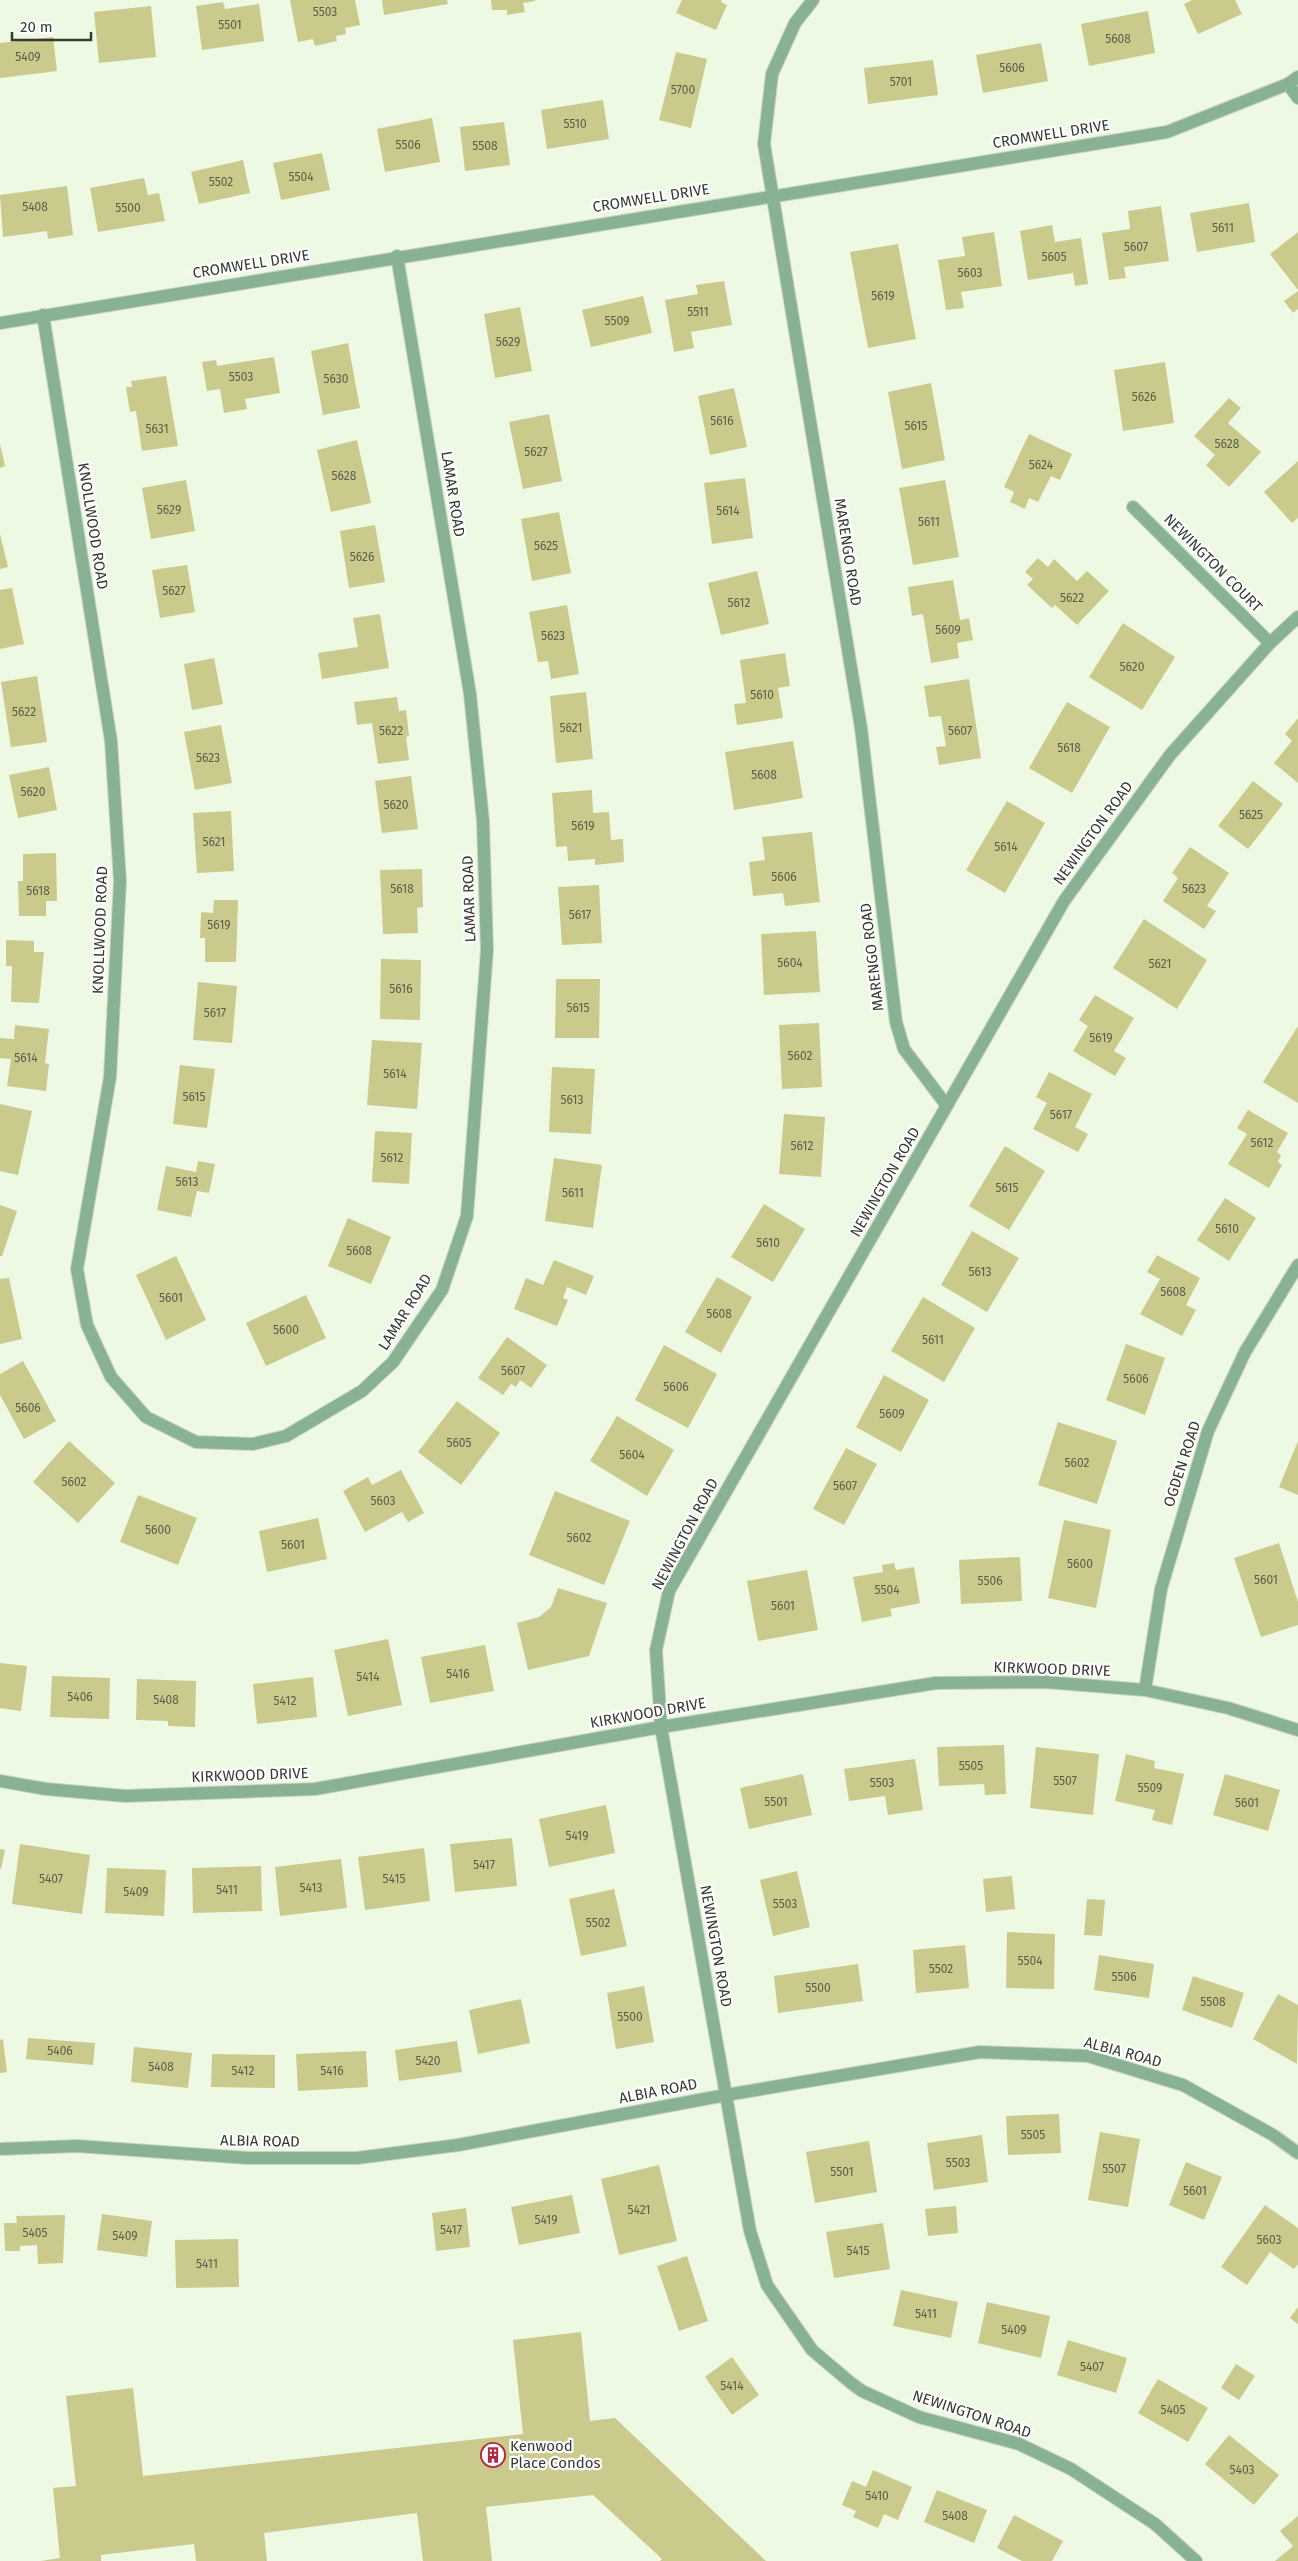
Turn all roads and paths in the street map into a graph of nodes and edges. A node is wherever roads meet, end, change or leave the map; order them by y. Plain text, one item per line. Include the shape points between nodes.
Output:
1 (813, 0) edge
2 (1293, 81) edge
3 (1298, 98) edge
4 (773, 195) junction
5 (397, 256) junction
6 (42, 315) junction
7 (0, 323) edge
8 (1133, 507) dead end
9 (1298, 617) edge
10 (1270, 643) junction
11 (947, 1106) junction
12 (1298, 1264) edge
13 (253, 1444) joint
14 (1145, 1690) junction
15 (661, 1727) junction
16 (1298, 1730) edge
17 (0, 1781) edge
18 (726, 2095) junction
19 (0, 2149) edge
20 (1298, 2153) edge
21 (1196, 2561) edge

1 - 4 street, MARENGO ROAD via 795,23 772,74 764,144
2 - 3 street
2 - 4 street, CROMWELL DRIVE via 1167,132
4 - 5 street, CROMWELL DRIVE
4 - 11 street, MARENGO ROAD via 861,728 896,1022 904,1050
5 - 6 street, CROMWELL DRIVE
5 - 13 street, LAMAR ROAD via 470,694 482,821 487,950 466,1216 442,1290 393,1362 362,1391 286,1436
6 - 7 street, CROMWELL DRIVE
6 - 13 street, KNOLLWOOD ROAD via 111,741 120,881 110,1077 77,1269 87,1325 111,1377 146,1417 196,1442
8 - 10 street, NEWINGTON COURT
9 - 10 street, NEWINGTON ROAD
10 - 11 street, NEWINGTON ROAD via 1170,755 1064,901
11 - 15 street, NEWINGTON ROAD via 669,1591 656,1650
12 - 14 street, OGDEN ROAD via 1245,1352 1208,1431 1161,1590
14 - 15 street, KIRKWOOD DRIVE via 1045,1682 936,1683
14 - 16 street, KIRKWOOD DRIVE via 1228,1708
15 - 17 street, KIRKWOOD DRIVE via 315,1789 125,1796
15 - 18 street, NEWINGTON ROAD
18 - 19 street, ALBIA ROAD via 458,2145 357,2158 248,2158 77,2146
18 - 20 street, ALBIA ROAD via 980,2052 1088,2056 1183,2085 1273,2135
18 - 21 street, NEWINGTON ROAD via 750,2231 767,2285 812,2350 862,2391 918,2417 1019,2444 1070,2469 1155,2524

